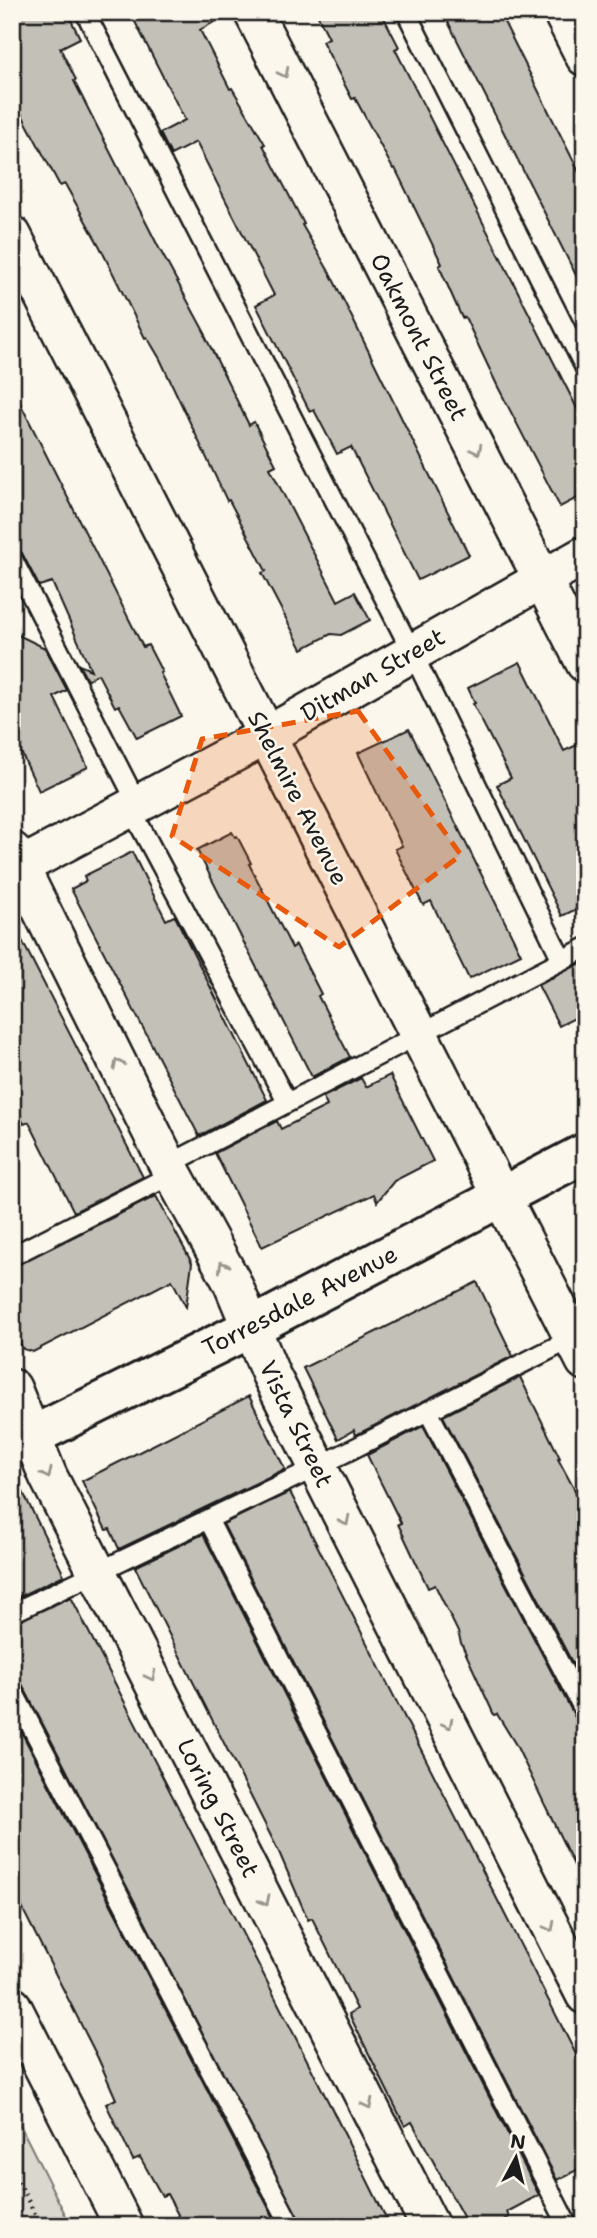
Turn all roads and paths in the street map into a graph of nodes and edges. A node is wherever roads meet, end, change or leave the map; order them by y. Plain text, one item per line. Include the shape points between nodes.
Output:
1 (85, 12) edge
2 (253, 12) edge
3 (406, 12) edge
4 (562, 12) edge
5 (585, 57) edge
6 (12, 235) edge
7 (585, 368) edge
8 (585, 555) edge
9 (12, 558) edge
10 (543, 579) junction
11 (412, 653) junction
12 (585, 663) edge
13 (267, 736) junction
14 (134, 807) junction
15 (15, 863) edge
16 (585, 948) edge
17 (562, 960) junction
18 (418, 1034) junction
19 (287, 1102) junction
20 (585, 1153) edge
21 (171, 1169) junction
22 (500, 1197) junction
23 (12, 1256) edge
24 (250, 1328) junction
25 (579, 1350) edge
26 (12, 1388) edge
27 (428, 1411) junction
28 (22, 1441) edge
29 (317, 1467) junction
30 (208, 1519) junction
31 (97, 1572) junction
32 (12, 1613) edge
33 (12, 1689) edge
34 (585, 1712) edge
35 (585, 1995) edge
36 (12, 2006) edge
37 (12, 2169) edge
38 (41, 2226) edge
39 (124, 2226) edge
40 (291, 2226) edge
41 (430, 2226) edge
42 (568, 2226) edge

1 - 11 lane
2 -> 10 street, Oakmont Street
3 - 7 lane
4 - 5 street
6 - 13 street, Shelmire Avenue
8 - 10 street, Ditman Street
9 - 14 lane
10 - 11 street, Ditman Street
10 - 12 street, Oakmont Street
11 - 13 street, Ditman Street
11 - 17 lane
13 - 14 street, Ditman Street
13 - 18 street, Shelmire Avenue
14 - 15 street, Ditman Street
14 - 19 lane
21 -> 15 street, Vista Street
16 - 17 lane
17 - 18 lane
18 - 19 lane
18 - 22 street, Shelmire Avenue
19 - 21 lane
20 - 22 street, Torresdale Avenue
21 - 23 lane
24 -> 21 street, Vista Street via 232,1282
22 - 24 street, Torresdale Avenue
22 - 25 street, Shelmire Avenue
24 - 28 street, Torresdale Avenue
24 - 29 street, Vista Street
25 - 27 lane
26 - 28 street, Loring Street
27 - 29 lane
27 - 34 lane
28 -> 31 street, Loring Street via 48,1476
29 - 30 lane
29 -> 35 street, Vista Street
30 - 31 lane
30 - 42 lane
31 - 32 lane
31 -> 41 street, Loring Street
33 - 40 lane
36 - 39 street
37 - 38 path

